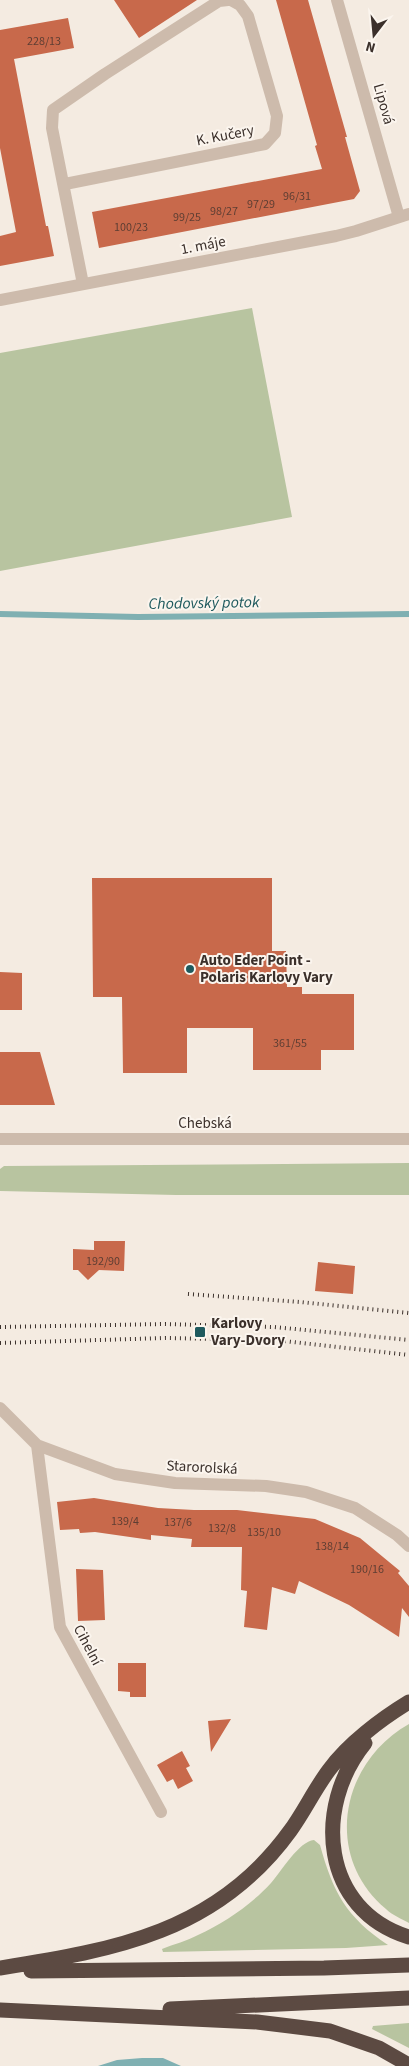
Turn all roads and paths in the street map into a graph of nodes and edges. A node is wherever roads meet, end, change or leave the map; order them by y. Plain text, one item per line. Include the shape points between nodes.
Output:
1 (218, 0) edge
2 (230, 0) edge
3 (337, 0) edge
4 (64, 184) junction
5 (404, 215) edge
6 (83, 284) junction
7 (0, 300) edge
8 (0, 1139) edge
9 (409, 1139) edge
10 (0, 1408) edge
11 (37, 1445) junction
12 (409, 1546) edge
13 (409, 1702) edge
14 (381, 1722) junction
15 (160, 1812) dead end
16 (409, 1937) edge
17 (409, 1965) edge
18 (0, 1969) edge
19 (409, 1998) edge
20 (0, 2010) edge
21 (71, 2012) junction
22 (409, 2065) edge

1 - 2 street, K. Kučery
1 - 4 street, K. Kučery via 53,110 52,128
2 - 4 street, K. Kučery via 240,5 248,16 277,116 275,133 265,144
3 - 5 street, Lipová
4 - 6 street, K. Kučery
5 - 6 street, 1. máje via 336,236
6 - 7 street, 1. máje
8 - 9 street, Chebská
10 - 11 street, Starorolská
11 - 12 street, Starorolská via 115,1474 144,1480 266,1486 306,1492 355,1508
11 - 15 street, Cihelní via 60,1627
13 - 14 highway
14 - 16 highway via 354,1755 343,1778 333,1811 332,1844 341,1875 359,1904 386,1927
14 - 18 highway via 357,1738 329,1770 289,1832 250,1877 196,1916 140,1940 76,1956
17 - 18 highway
19 - 21 highway
20 - 21 highway
21 - 22 highway via 257,2022 330,2031 379,2048

